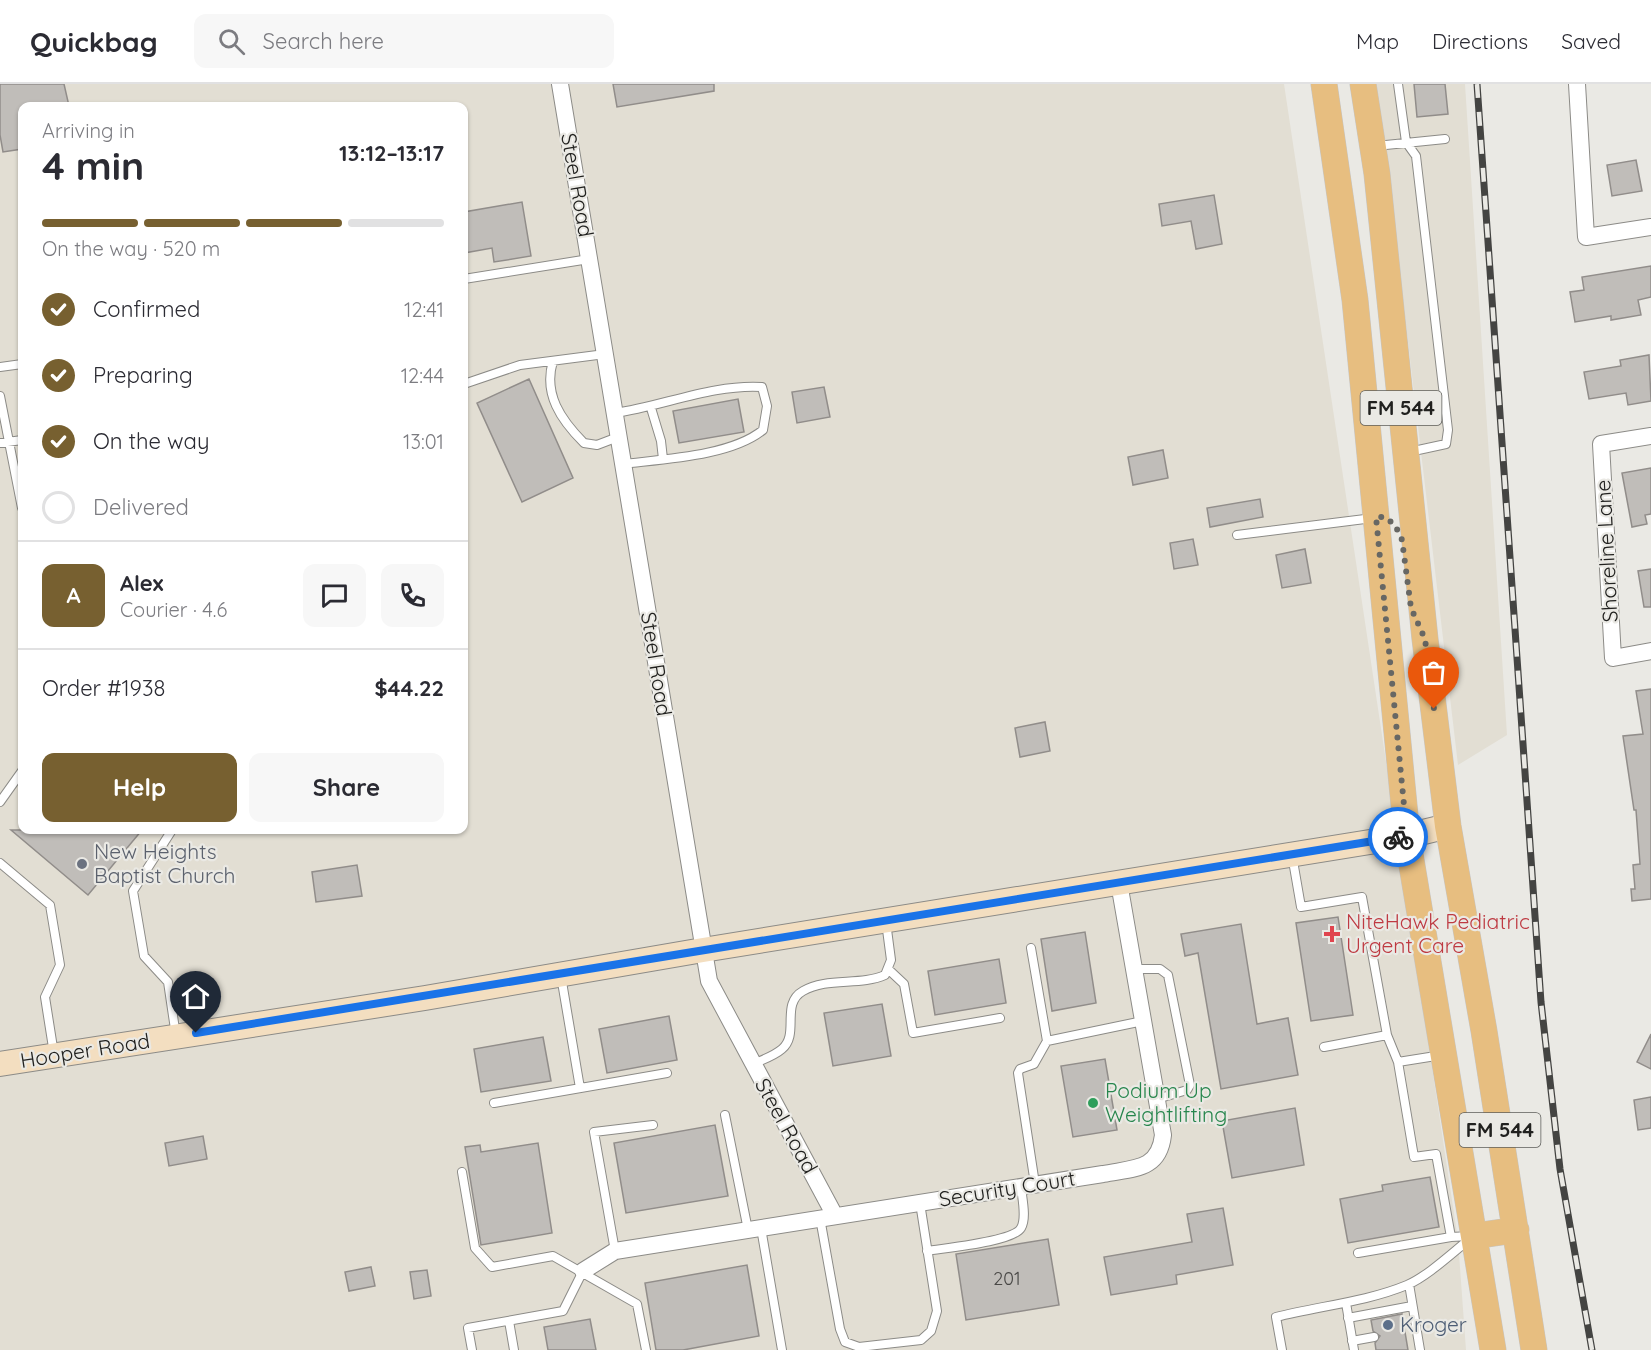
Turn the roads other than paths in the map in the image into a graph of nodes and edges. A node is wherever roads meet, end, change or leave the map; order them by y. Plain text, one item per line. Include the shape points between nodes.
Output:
1 (560, 84) edge
2 (1324, 84) edge
3 (1363, 84) edge
4 (1398, 84) edge
5 (1577, 84) edge
6 (1445, 140) dead end
7 (1406, 142) junction
8 (1373, 146) junction
9 (1651, 227) edge
10 (589, 259) junction
11 (468, 278) edge
12 (605, 354) junction
13 (553, 361) junction
14 (18, 365) edge
15 (0, 367) edge
16 (468, 383) edge
17 (0, 396) edge
18 (651, 408) junction
19 (615, 413) junction
20 (1651, 436) edge
21 (618, 437) junction
22 (5, 443) edge
23 (1406, 453) junction
24 (663, 459) junction
25 (623, 464) junction
26 (18, 493) edge
27 (1376, 517) junction
28 (1237, 535) dead end
29 (1425, 639) junction
30 (1651, 651) edge
31 (18, 777) edge
32 (0, 802) edge
33 (1448, 826) junction
34 (169, 834) edge
35 (1407, 836) junction
36 (1292, 854) junction
37 (0, 863) edge
38 (1119, 883) junction
39 (886, 921) junction
40 (1032, 948) dead end
41 (703, 950) junction
42 (888, 969) junction
43 (1134, 969) junction
44 (561, 974) junction
45 (1000, 1018) dead end
46 (1143, 1021) junction
47 (1387, 1035) junction
48 (176, 1036) junction
49 (1047, 1041) junction
50 (1324, 1047) dead end
51 (1444, 1054) junction
52 (54, 1055) junction
53 (1398, 1062) junction
54 (0, 1064) edge
55 (753, 1064) junction
56 (667, 1073) dead end
57 (580, 1088) junction
58 (1156, 1099) junction
59 (494, 1102) dead end
60 (725, 1115) dead end
61 (652, 1125) dead end
62 (462, 1172) dead end
63 (1452, 1177) junction
64 (1028, 1186) junction
65 (920, 1203) junction
66 (828, 1217) junction
67 (754, 1229) junction
68 (1516, 1230) junction
69 (1462, 1236) junction
70 (615, 1251) junction
71 (927, 1251) junction
72 (1358, 1253) dead end
73 (583, 1271) junction
74 (1408, 1284) junction
75 (1346, 1303) junction
76 (1412, 1306) junction
77 (1348, 1318) junction
78 (509, 1321) junction
79 (1416, 1329) junction
80 (1405, 1332) dead end
81 (1374, 1337) dead end
82 (1353, 1346) edge
83 (472, 1350) edge
84 (514, 1350) edge
85 (646, 1350) edge
86 (782, 1350) edge
87 (1282, 1350) edge
88 (1420, 1350) edge
89 (1493, 1350) edge
90 (1534, 1350) edge

1 - 10 street, Steel Road
2 - 27 main road, FM 544 / FM 544 via 1355,300
3 - 8 main road, FM 544 / FM 544
4 - 7 lane
5 - 9 street via 1586,237
6 - 7 lane
7 - 8 lane
7 - 23 lane via 1416,156 1448,430 1446,444
8 - 23 main road, FM 544 / FM 544
10 - 11 lane
10 - 12 street, Steel Road
12 - 13 lane
12 - 19 street, Steel Road
13 - 16 lane via 520,365
13 - 21 lane via 548,378 555,405 570,430 584,443 597,445
14 - 15 lane
17 - 22 lane
18 - 19 lane
18 - 24 lane
18 - 24 lane via 739,386 762,387 767,406 764,430 750,441
19 - 21 street, Steel Road
20 - 30 street, Shoreline Lane via 1601,444 1612,658
21 - 25 street, Steel Road
22 - 26 lane
23 - 29 main road, FM 544 / FM 544
24 - 25 lane
25 - 41 street, Steel Road
27 - 28 lane
27 - 29 main road via 1392,522 1402,540 1411,608
27 - 35 main road, FM 544 / FM 544
29 - 33 main road, FM 544 / FM 544
31 - 32 lane
33 - 35 street, Hooper Road
33 - 68 main road, FM 544 / FM 544
34 - 48 lane via 133,891 144,956 168,982
35 - 36 street, Hooper Road
35 - 51 main road, FM 544 / FM 544
36 - 38 street, Hooper Road
36 - 47 lane via 1301,907 1362,897
37 - 52 lane via 50,905 60,965 45,997
38 - 39 street, Hooper Road
38 - 43 street, Security Court
39 - 41 street, Hooper Road
39 - 42 lane
40 - 49 lane
41 - 44 street, Hooper Road
41 - 55 street, Steel Road via 709,981
42 - 45 lane via 904,984 913,1033
42 - 55 lane via 879,977 801,992 792,1006 788,1040 783,1049
43 - 46 street, Security Court
43 - 58 lane via 1160,969 1168,975 1190,1085 1187,1090
44 - 48 street, Hooper Road
44 - 57 lane
46 - 49 lane
46 - 58 street, Security Court
47 - 50 lane
47 - 53 lane
48 - 52 street, Hooper Road
49 - 64 lane via 1034,1064 1018,1073
51 - 53 lane
51 - 63 main road, FM 544 / FM 544
52 - 54 street, Hooper Road
53 - 63 lane via 1414,1157 1436,1154
55 - 66 street, Steel Road
56 - 57 lane
57 - 59 lane
58 - 64 street, Security Court via 1163,1135 1161,1150 1154,1160 1142,1166
60 - 67 lane
61 - 70 lane via 594,1132
62 - 73 lane via 475,1248 492,1267 553,1256
63 - 69 main road, FM 544 / FM 544
64 - 65 street, Security Court
64 - 71 lane via 1018,1232
65 - 66 street, Security Court
65 - 71 lane
66 - 67 street, Security Court
66 - 71 lane via 840,1329 845,1342 859,1347 921,1340 931,1331 937,1311
67 - 70 street, Security Court
67 - 86 lane
68 - 69 main road
68 - 90 main road, FM 544 / FM 544
69 - 72 lane
69 - 74 lane
69 - 89 main road, FM 544 / FM 544
70 - 73 street, Security Court
73 - 78 lane via 563,1311
73 - 85 lane via 637,1304
74 - 75 lane
74 - 76 lane
75 - 77 lane
75 - 87 lane via 1276,1317
76 - 77 lane
76 - 79 lane
77 - 82 lane
78 - 83 lane via 468,1328
78 - 84 lane
79 - 80 lane
79 - 88 lane
81 - 82 lane

